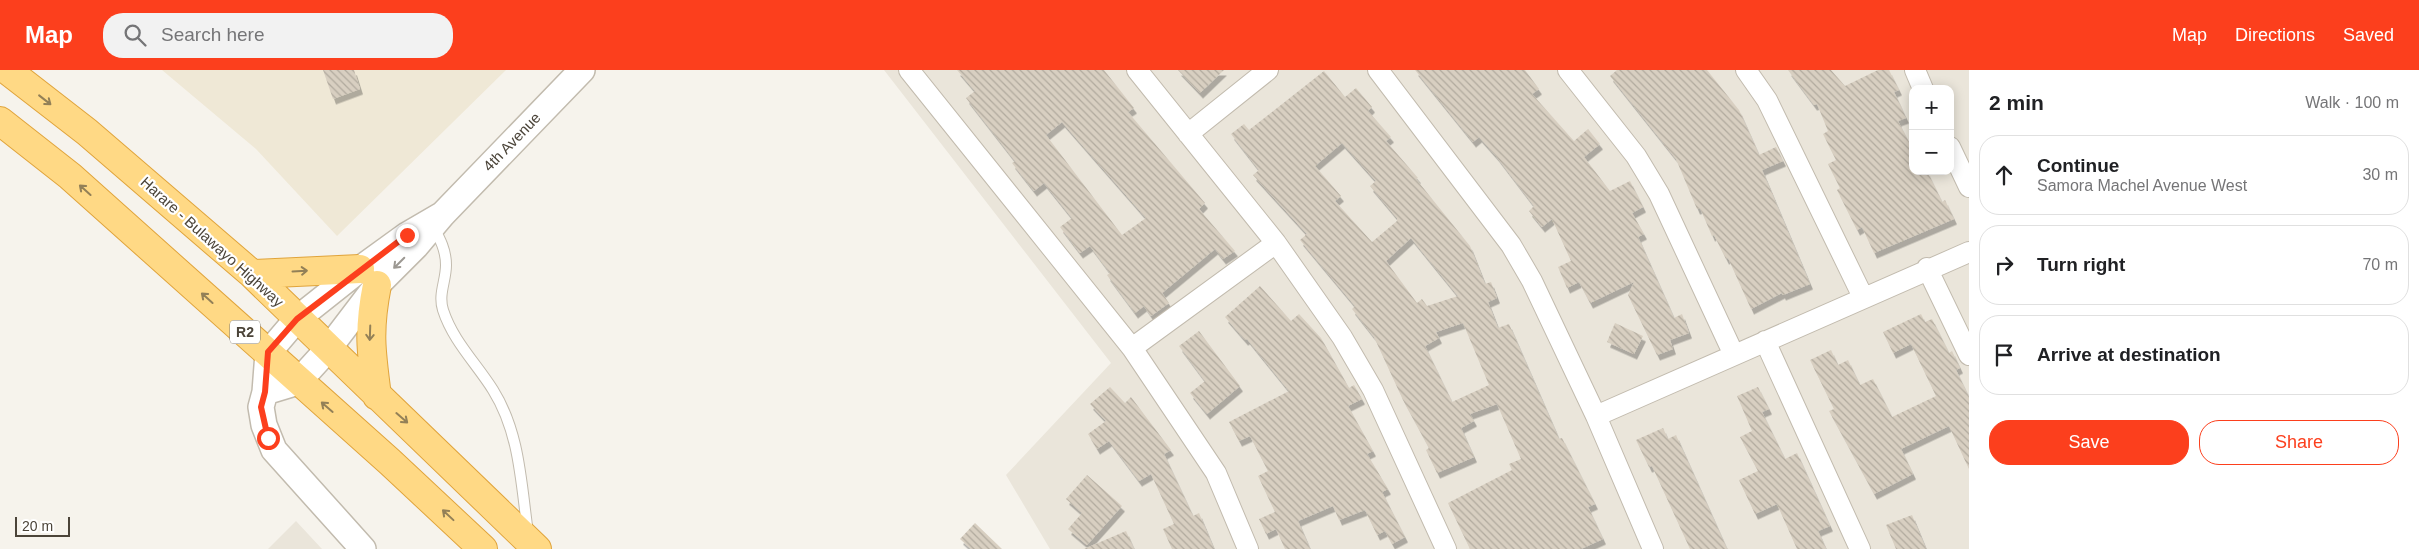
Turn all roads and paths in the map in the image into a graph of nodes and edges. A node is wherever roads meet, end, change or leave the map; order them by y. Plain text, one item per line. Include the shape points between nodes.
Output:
1 (6, 70) edge
2 (582, 70) edge
3 (909, 70) edge
4 (1137, 70) edge
5 (1268, 70) edge
6 (1378, 70) edge
7 (1568, 70) edge
8 (1746, 70) edge
9 (1915, 70) edge
10 (1921, 85) edge
11 (0, 121) edge
12 (1188, 134) junction
13 (1954, 155) edge
14 (1969, 187) edge
15 (438, 220) junction
16 (1276, 243) junction
17 (1969, 252) edge
18 (1927, 268) junction
19 (252, 274) junction
20 (369, 277) junction
21 (1863, 297) junction
22 (297, 319) junction
23 (1765, 341) junction
24 (329, 348) junction
25 (1132, 348) junction
26 (268, 352) junction
27 (1969, 355) edge
28 (1734, 356) junction
29 (298, 382) junction
30 (265, 392) junction
31 (377, 396) junction
32 (1596, 416) junction
33 (533, 545) edge
34 (363, 549) edge
35 (483, 549) edge
36 (1248, 549) edge
37 (1446, 549) edge
38 (1653, 549) edge
39 (1860, 549) edge

1 -> 19 highway, Harare - Bulawayo Highway via 87,132
2 - 15 street, 4th Avenue
3 - 25 street
4 - 12 street
5 - 12 street
6 - 32 street via 1511,245 1532,281
7 - 28 street via 1636,156 1659,194
8 - 21 street via 1767,100
9 - 10 street
26 -> 11 highway, R2 via 70,176
12 - 16 street
13 - 14 street
15 - 20 street, 4th Avenue via 407,235
15 - 33 lane via 446,266 440,294 442,307 450,328 493,391 515,438
16 - 25 street
16 - 37 street via 1342,337 1373,390
17 - 18 street
18 - 21 street
18 - 27 street
19 -> 20 highway
19 - 22 highway, Harare - Bulawayo Highway
20 - 22 street
20 - 24 street
20 -> 31 highway via 370,342
21 - 23 street
22 - 24 highway, Harare - Bulawayo Highway
22 - 26 street
23 - 28 street
23 - 39 street
24 - 29 street
24 - 31 highway, Harare - Bulawayo Highway
25 - 36 street via 1216,473
26 - 29 highway, R2
26 - 30 street
28 - 32 street
29 - 30 street
35 -> 29 highway, R2
30 - 34 street via 262,417 274,450
31 -> 33 highway, Harare - Bulawayo Highway
32 - 38 street

